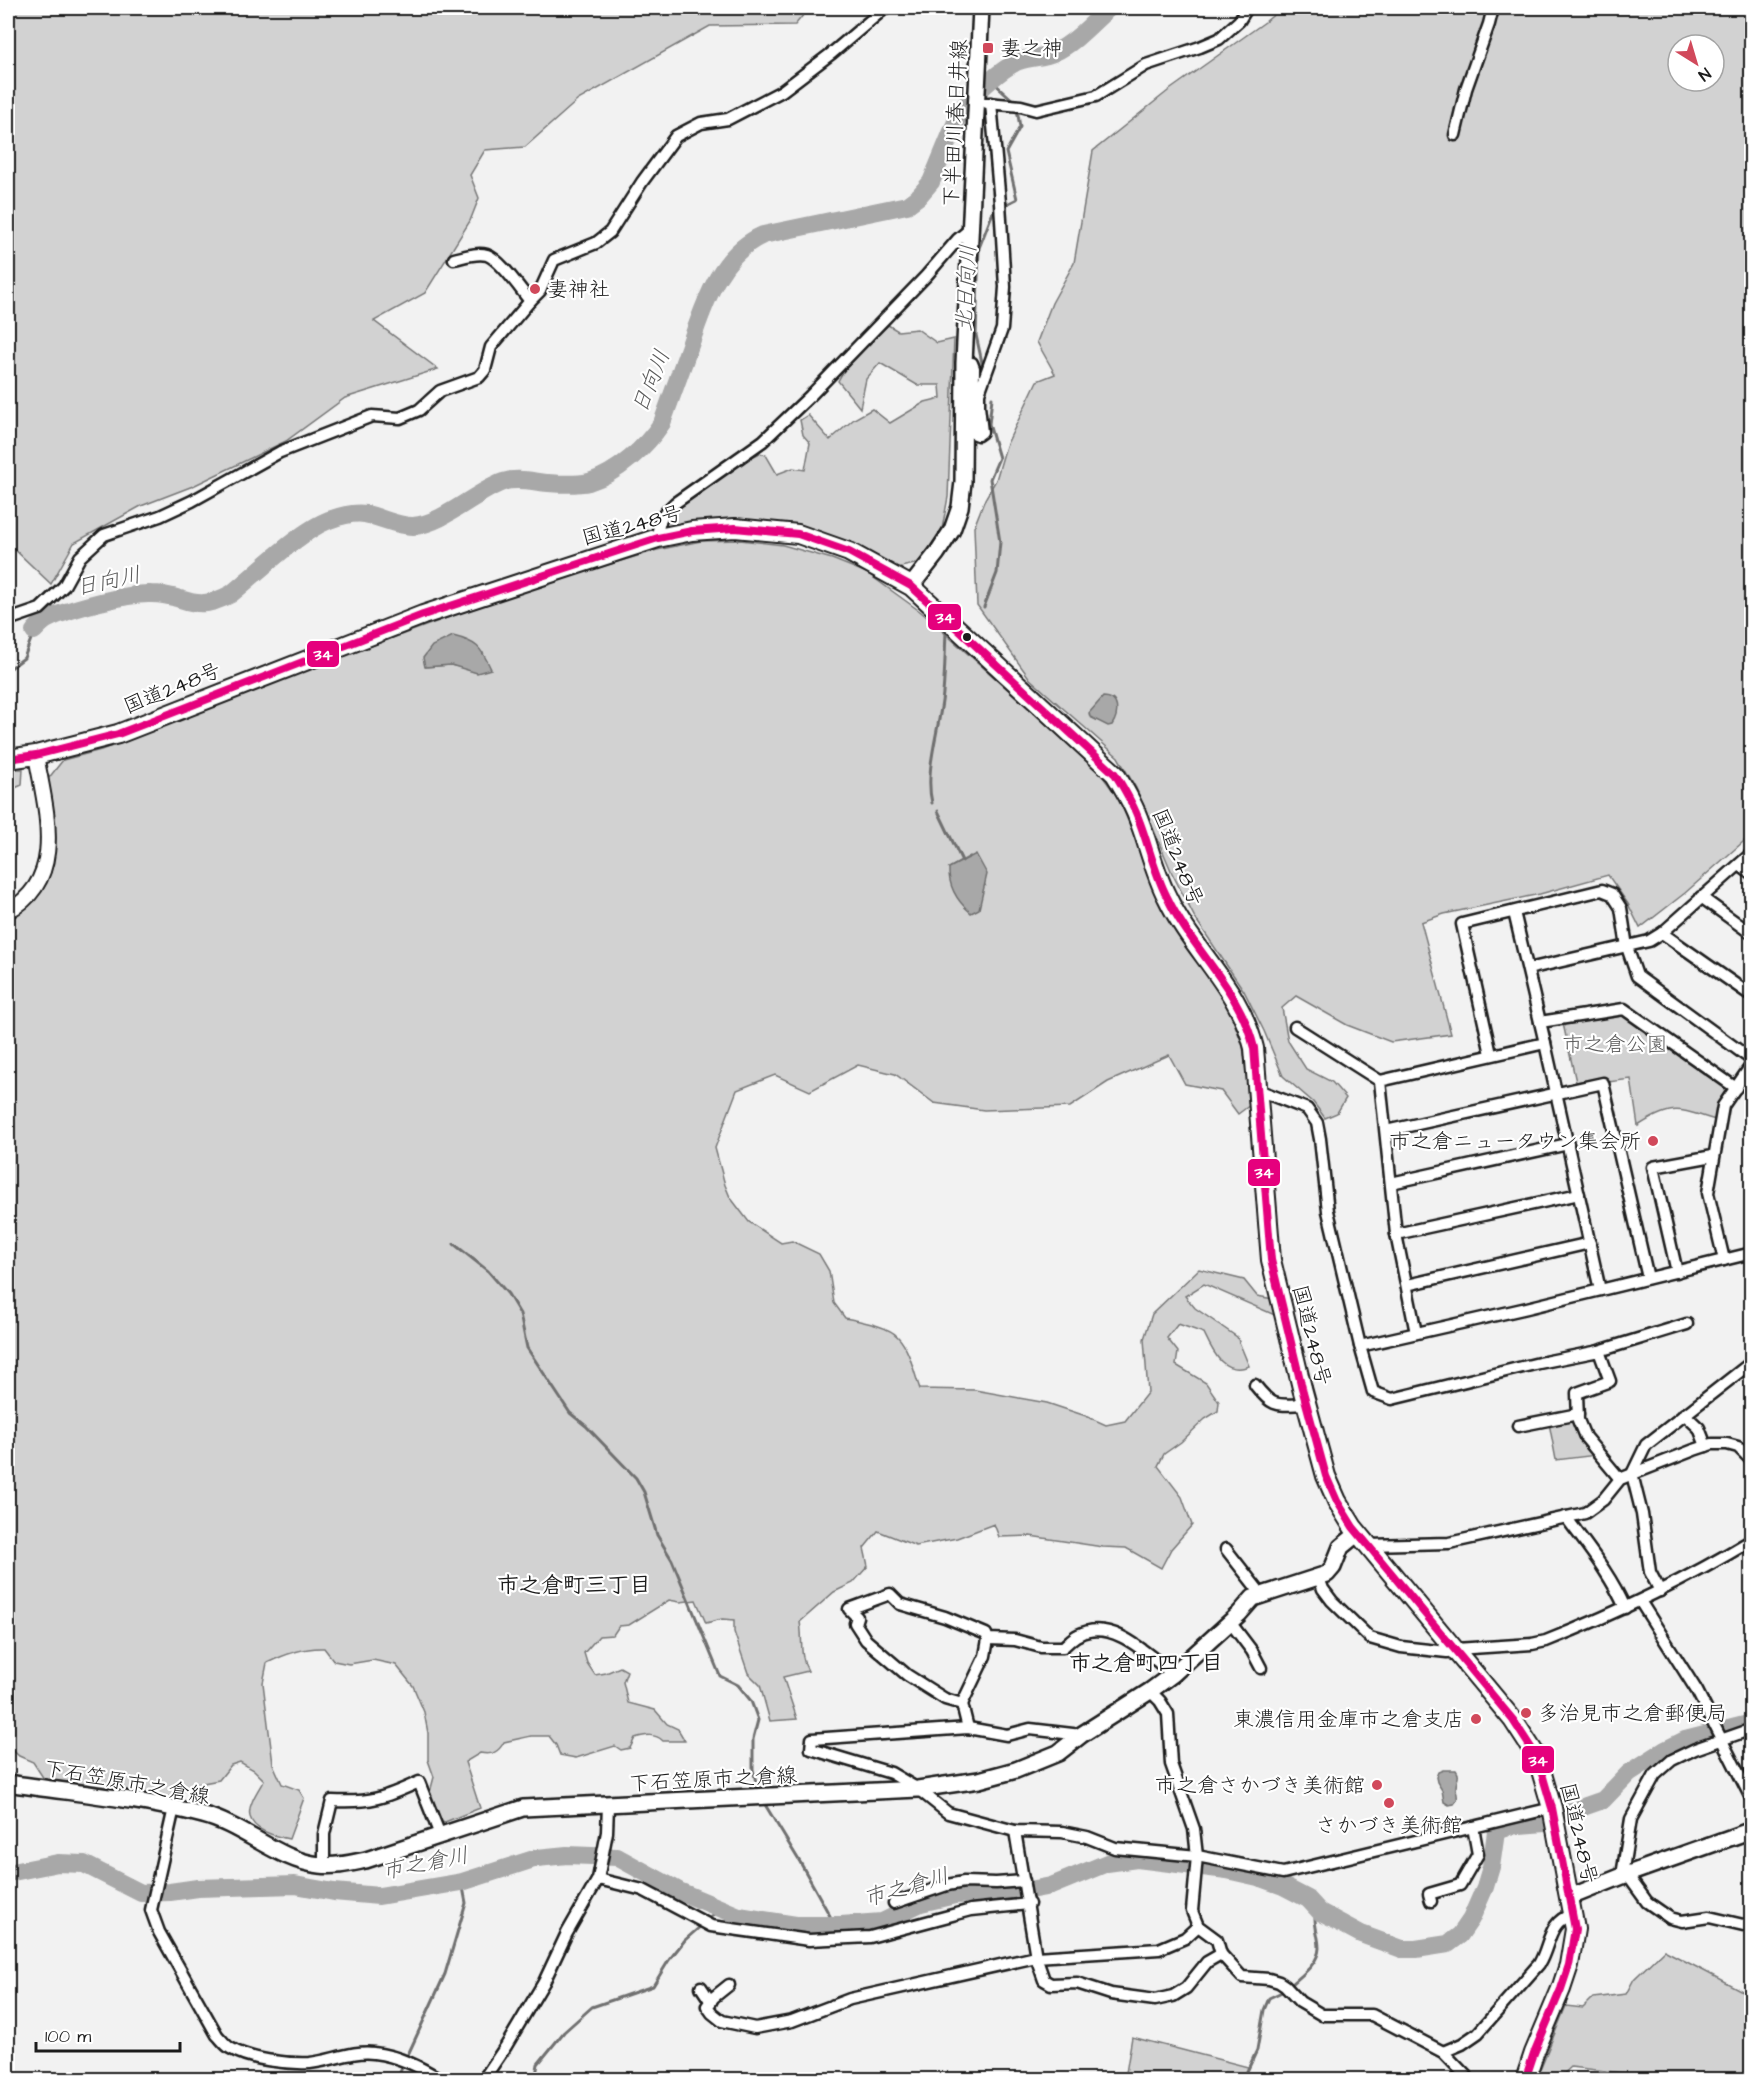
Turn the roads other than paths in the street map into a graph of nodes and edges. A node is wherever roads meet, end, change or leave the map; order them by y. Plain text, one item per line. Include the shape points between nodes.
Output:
1 (885, 8) edge
2 (981, 8) edge
3 (1247, 8) edge
4 (1492, 8) edge
5 (985, 103) junction
6 (1455, 135) dead end
7 (970, 229) junction
8 (453, 260) dead end
9 (530, 300) junction
10 (964, 363) junction
11 (658, 538) junction
12 (911, 586) junction
13 (8, 620) edge
14 (36, 755) junction
15 (8, 759) edge
16 (1752, 853) edge
17 (1739, 865) junction
18 (1752, 874) edge
19 (1701, 897) junction
20 (8, 911) edge
21 (1514, 912) junction
22 (1662, 933) junction
23 (1752, 934) edge
24 (1627, 947) junction
25 (1528, 969) junction
26 (1752, 996) edge
27 (1540, 1022) junction
28 (1296, 1027) dead end
29 (1545, 1043) junction
30 (1491, 1054) junction
31 (1752, 1062) edge
32 (1380, 1081) junction
33 (1736, 1089) junction
34 (1258, 1090) junction
35 (1556, 1092) junction
36 (1386, 1131) junction
37 (1568, 1144) junction
38 (1713, 1156) junction
39 (1391, 1183) junction
40 (1580, 1194) junction
41 (1396, 1234) junction
42 (1590, 1243) junction
43 (1752, 1253) edge
44 (1724, 1260) junction
45 (1677, 1272) junction
46 (1648, 1278) junction
47 (1407, 1285) junction
48 (1600, 1290) junction
49 (1687, 1324) dead end
50 (1416, 1333) junction
51 (1360, 1346) junction
52 (1599, 1351) junction
53 (1752, 1362) edge
54 (1255, 1385) dead end
55 (1306, 1404) junction
56 (1578, 1414) junction
57 (1684, 1414) junction
58 (1518, 1426) dead end
59 (1706, 1446) junction
60 (1752, 1461) edge
61 (1632, 1474) junction
62 (1620, 1479) junction
63 (1566, 1517) junction
64 (1363, 1539) junction
65 (1752, 1540) edge
66 (1226, 1549) dead end
67 (1319, 1578) junction
68 (1660, 1591) junction
69 (1262, 1595) junction
70 (1640, 1601) junction
71 (1625, 1608) junction
72 (1230, 1622) junction
73 (988, 1639) junction
74 (1456, 1649) junction
75 (1262, 1668) dead end
76 (1173, 1674) junction
77 (1150, 1691) junction
78 (963, 1704) junction
79 (968, 1728) junction
80 (1752, 1729) edge
81 (1082, 1735) junction
82 (1721, 1738) junction
83 (8, 1783) edge
84 (918, 1789) junction
85 (1752, 1800) edge
86 (608, 1805) junction
87 (174, 1808) junction
88 (1552, 1808) junction
89 (1473, 1827) junction
90 (1752, 1830) edge
91 (1015, 1831) junction
92 (440, 1835) junction
93 (1197, 1856) junction
94 (324, 1865) junction
95 (1625, 1875) junction
96 (598, 1879) junction
97 (1024, 1881) junction
98 (1431, 1901) dead end
99 (894, 1903) dead end
100 (1029, 1904) junction
101 (1571, 1905) junction
102 (1198, 1926) junction
103 (1752, 1927) edge
104 (1221, 1954) junction
105 (1036, 1957) junction
106 (729, 1985) dead end
107 (701, 1987) dead end
108 (711, 2002) junction
109 (1443, 2052) junction
110 (442, 2079) edge
111 (483, 2079) edge
112 (1470, 2079) edge
113 (1525, 2079) edge

1 - 9 street via 782,91 728,120 701,123 676,136 610,232 596,243 554,260 540,291
2 - 5 main road, 下半田川春日井線 via 979,79
3 - 5 street via 1219,39 1146,65 1096,96 1036,111
4 - 6 street
5 - 7 main road, 下半田川春日井線
5 - 10 street via 1001,208 1005,287 1002,329 979,393 982,432 978,435 972,433 974,368 972,363
7 - 10 main road, 下半田川春日井線
7 - 11 street via 763,441 662,515 657,526
8 - 9 street via 473,254 487,255
9 - 13 street via 491,347 486,370 479,377 440,391 419,410 400,418 372,416 280,452 192,501 104,535 80,557 64,586 40,609
10 - 12 main road, 下半田川春日井線 via 960,507 952,530
11 - 12 highway, 国道248号 via 735,528 798,534 849,552
11 - 14 highway, 国道248号 via 423,615 118,734
12 - 34 highway, 国道248号 via 1115,774 1140,821 1166,896 1240,1007 1254,1048
14 - 15 highway, 国道248号
14 - 20 street via 49,832 48,855 35,887
16 - 17 street
17 - 18 street
17 - 19 street
19 - 22 street
19 - 23 street
21 - 24 street via 1602,890 1612,894 1621,908
21 - 25 street
21 - 30 street via 1462,924
22 - 24 street
22 - 26 street
24 - 25 street
24 - 31 street via 1637,976
25 - 27 street
27 - 29 street
27 - 33 street via 1624,1009
28 - 32 street
29 - 30 street
29 - 35 street
30 - 32 street
31 - 33 street
32 - 36 street
33 - 38 street via 1723,1106
34 - 51 street via 1307,1109 1317,1124 1328,1211
34 - 55 highway, 国道248号 via 1271,1260
35 - 36 street
35 - 37 street
35 - 46 street via 1603,1083
36 - 39 street
37 - 39 street
37 - 40 street
38 - 44 street via 1708,1193
38 - 45 street via 1653,1167
39 - 41 street
40 - 41 street
40 - 42 street
41 - 47 street
42 - 47 street
42 - 48 street
43 - 44 street
44 - 45 street
45 - 46 street
46 - 48 street
47 - 50 street
48 - 50 street
49 - 52 street
50 - 51 street
51 - 52 street via 1373,1392 1392,1399
52 - 56 street via 1610,1381 1577,1393
53 - 57 street
54 - 55 street via 1274,1405
55 - 64 highway, 国道248号 via 1336,1501
56 - 58 street
56 - 62 street via 1585,1437
57 - 59 street via 1698,1428
57 - 61 street via 1646,1445
59 - 60 street via 1738,1447
59 - 61 street
61 - 62 street
61 - 68 street via 1650,1572
62 - 63 street via 1603,1500 1585,1513
63 - 64 street via 1449,1543
63 - 71 street
64 - 67 main road via 1341,1547 1333,1567
64 - 74 highway, 国道248号
65 - 68 street
66 - 69 street
67 - 69 main road, 下石笠原市之倉線
67 - 74 street via 1332,1601 1370,1638 1401,1647 1447,1652
68 - 70 street
69 - 72 main road, 下石笠原市之倉線 via 1253,1598
70 - 71 street
70 - 82 street via 1697,1691
71 - 74 street via 1546,1641
72 - 75 street
72 - 76 main road, 下石笠原市之倉線
73 - 76 street via 1063,1647 1078,1635 1098,1630 1135,1644
73 - 78 street via 985,1656
73 - 78 street via 986,1634 945,1617 900,1604 890,1594 849,1609 857,1617 855,1623 866,1640 907,1675 945,1699
74 - 88 highway, 国道248号 via 1537,1756
76 - 77 main road, 下石笠原市之倉線
77 - 81 main road, 下石笠原市之倉線
77 - 93 street via 1168,1714 1171,1764 1194,1830
78 - 79 street
79 - 81 street via 1007,1735 1030,1729
79 - 84 street via 812,1739 812,1749 891,1773
80 - 82 street
81 - 84 main road, 下石笠原市之倉線 via 1058,1753 1016,1770
82 - 85 street
82 - 95 street via 1672,1760 1655,1775 1631,1819
83 - 87 main road, 下石笠原市之倉線
84 - 86 main road, 下石笠原市之倉線
84 - 91 street via 948,1813
86 - 92 main road, 下石笠原市之倉線 via 523,1808
86 - 96 street
87 - 94 main road, 下石笠原市之倉線 via 231,1825 295,1859
87 - 110 street via 152,1910 159,1932 217,2035 229,2048 261,2059 310,2063 373,2053 417,2065
88 - 89 street
88 - 101 highway, 国道248号
89 - 93 street via 1283,1873
89 - 98 street via 1478,1854 1460,1884 1429,1894
90 - 95 main road
91 - 93 street via 1062,1832 1115,1848
91 - 97 street
92 - 94 main road, 下石笠原市之倉線 via 366,1860
92 - 94 street via 419,1782 377,1800 332,1801 324,1834
93 - 102 street via 1192,1911
95 - 101 main road
95 - 103 street via 1647,1902 1670,1918 1682,1921 1709,1917
96 - 100 street via 643,1890 711,1926 809,1940 870,1937 971,1910
96 - 111 street via 544,1982
97 - 99 street via 946,1885
97 - 100 street
100 - 105 street
101 - 109 street via 1550,1934 1539,1964 1478,2033
101 - 113 highway, 国道248号 via 1575,1929 1569,1965
102 - 104 street via 1217,1940
102 - 105 street via 1185,1938 1159,1949
104 - 105 street via 1207,1962 1186,1988 1155,2000 1111,1994 1077,1983 1052,1984 1044,1980
104 - 109 street via 1242,1977 1269,1979 1322,2015 1372,2015
105 - 108 street via 842,2001 792,2021 755,2028 722,2021 707,2006
106 - 108 street
107 - 108 street
109 - 112 street

